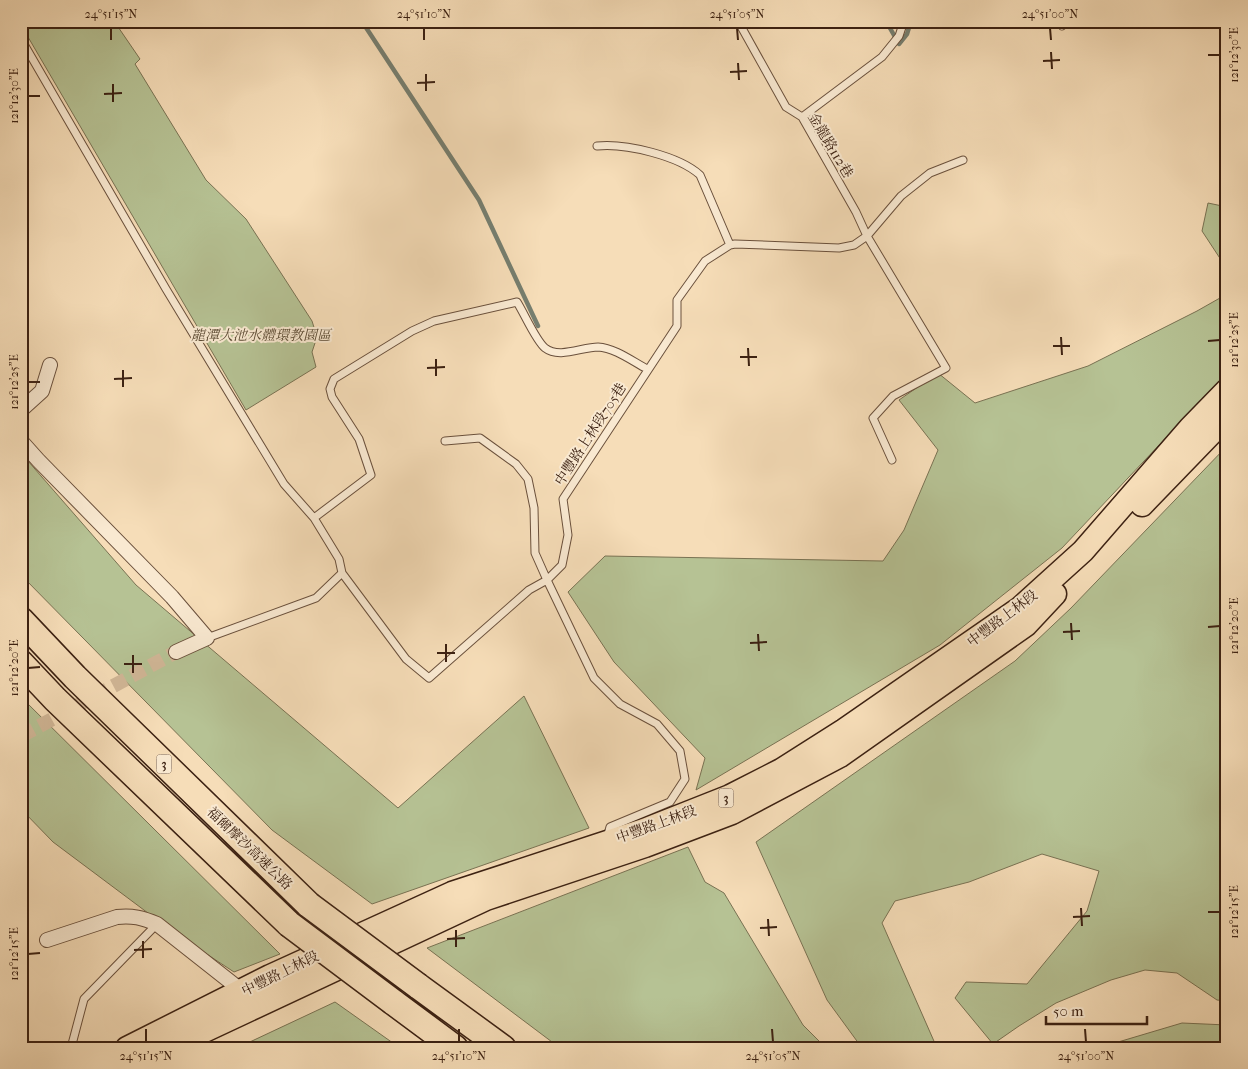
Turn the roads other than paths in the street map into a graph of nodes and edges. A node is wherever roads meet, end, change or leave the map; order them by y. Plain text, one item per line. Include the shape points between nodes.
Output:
1 (738, 21) edge
2 (904, 21) edge
3 (21, 39) edge
4 (802, 117) junction
5 (597, 146) dead end
6 (963, 160) dead end
7 (867, 236) junction
8 (730, 245) junction
9 (50, 365) dead end
10 (647, 369) junction
11 (1227, 390) edge
12 (21, 410) edge
13 (1227, 417) edge
14 (445, 440) dead end
15 (21, 441) edge
16 (892, 460) dead end
17 (314, 518) junction
18 (342, 573) junction
19 (547, 580) junction
20 (21, 620) edge
21 (207, 638) junction
22 (176, 652) tunnel mouth
23 (21, 663) edge
24 (610, 849) junction
25 (157, 924) junction
26 (46, 940) dead end
27 (242, 991) junction
28 (71, 1048) edge
29 (127, 1048) edge
30 (168, 1048) edge
31 (455, 1048) edge
32 (504, 1048) edge

1 - 4 lane, 金龍路112巷 via 786,107
2 - 4 lane via 899,36 882,57
3 - 17 lane via 284,484
4 - 7 lane, 金龍路112巷
5 - 8 lane via 645,150 693,168 700,176
6 - 7 lane via 930,173 901,196
7 - 8 lane via 854,245 839,248
7 - 16 lane, 金龍路112巷 via 946,368 893,396 873,418
8 - 10 lane, 中豐路上林段705巷 via 705,261 677,300 677,326
9 - 12 street via 42,391
10 - 17 lane via 610,349 597,347 551,352 539,341 517,302 434,321 334,379 330,389 332,397 359,440 371,475
10 - 19 lane, 中豐路上林段705巷 via 563,499 568,535 562,565
11 - 24 main road, 中豐路上林段 / 3 via 1083,551 1020,608 781,770 730,796 644,830
13 - 24 main road, 中豐路上林段 / 3 via 1026,625 986,654 840,756 732,814
14 - 19 lane via 480,438 516,464 528,479 534,508 535,554
15 - 21 street via 172,597
17 - 18 lane via 338,559
18 - 19 lane, 中豐路上林段705巷 via 406,659 429,678 529,590
18 - 21 lane via 316,598
19 - 24 lane via 594,678 620,704 657,724 680,751 684,779 670,802 610,827
20 - 32 highway, 福爾摩沙高速公路 / 3, bridge via 75,677 309,905
21 - 22 street
23 - 31 highway, 福爾摩沙高速公路 / 3, bridge via 289,924
24 - 27 main road, 中豐路上林段 / 3 via 452,893
24 - 30 main road, 中豐路上林段 / 3 via 486,899
25 - 26 street via 142,917 117,917
25 - 27 street
25 - 28 lane via 84,999
27 - 29 main road, 中豐路上林段 / 3

